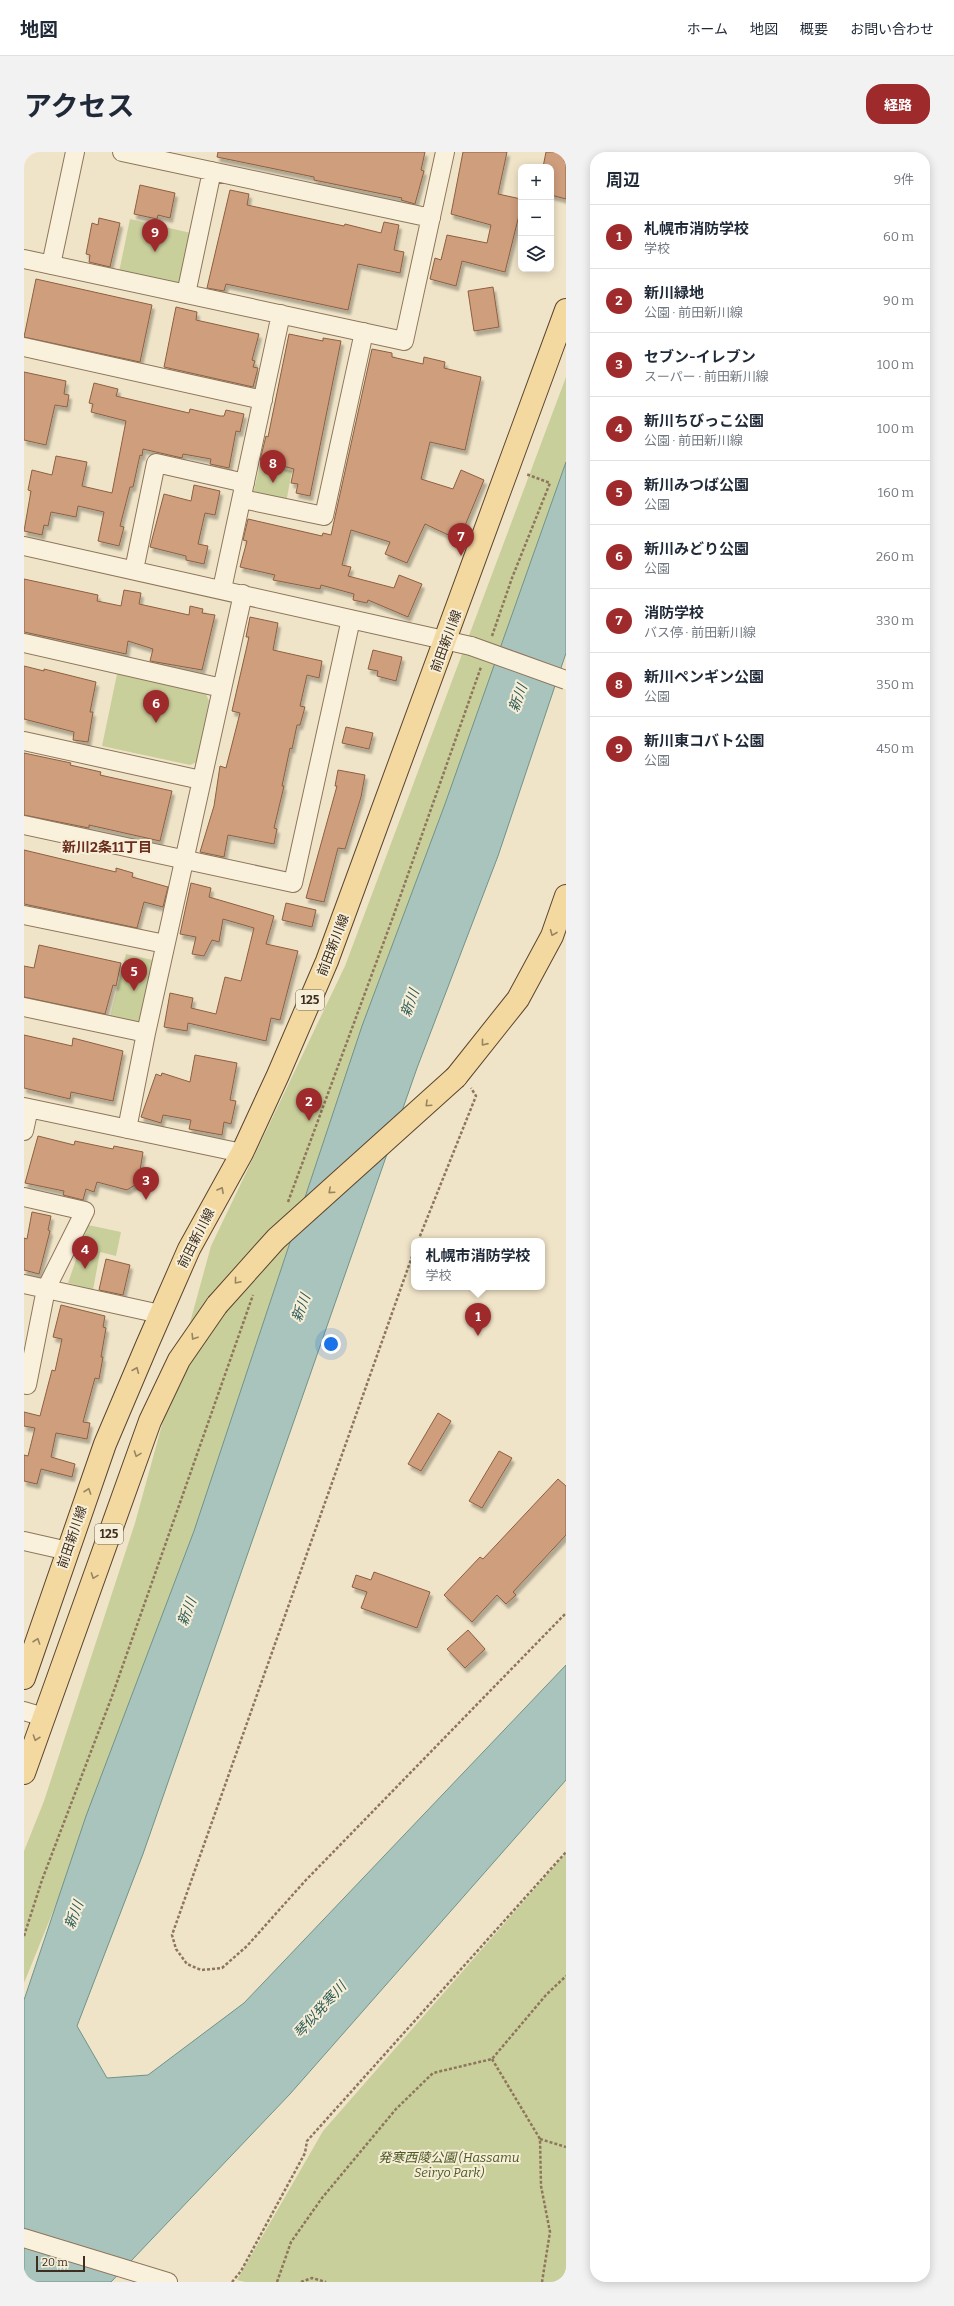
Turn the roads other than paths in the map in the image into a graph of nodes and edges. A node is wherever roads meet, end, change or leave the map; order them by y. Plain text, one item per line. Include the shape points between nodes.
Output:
1 (75, 152) edge
2 (122, 152) edge
3 (445, 152) edge
4 (212, 171) junction
5 (430, 218) junction
6 (24, 259) edge
7 (51, 265) junction
8 (186, 294) junction
9 (566, 310) edge
10 (281, 314) junction
11 (364, 332) junction
12 (24, 347) edge
13 (263, 400) junction
14 (243, 491) junction
15 (24, 546) edge
16 (134, 570) junction
17 (222, 589) junction
18 (243, 594) junction
19 (351, 619) junction
20 (446, 641) junction
21 (24, 643) edge
22 (566, 680) edge
23 (222, 688) junction
24 (24, 741) edge
25 (202, 780) junction
26 (24, 825) edge
27 (184, 860) junction
28 (566, 896) edge
29 (24, 915) edge
30 (165, 944) junction
31 (24, 1007) edge
32 (146, 1033) junction
33 (27, 1108) edge
34 (127, 1129) junction
35 (24, 1131) edge
36 (242, 1153) junction
37 (24, 1197) edge
38 (24, 1284) edge
39 (46, 1289) junction
40 (160, 1314) junction
41 (24, 1384) edge
42 (24, 1541) edge
43 (68, 1551) junction
44 (24, 1678) edge
45 (34, 1714) edge
46 (24, 1773) edge
47 (24, 2238) edge
48 (168, 2282) edge

1 - 7 street
2 - 4 street
3 - 5 street
4 - 5 street
4 - 8 street
5 - 11 street via 404,341
6 - 7 street
7 - 8 street
8 - 10 street
9 - 20 main road, 前田新川線 / 125
10 - 11 street
10 - 13 street
11 - 14 street via 324,516
12 - 13 street
13 - 14 street
14 - 16 street via 156,463
14 - 17 street
15 - 16 street
16 - 17 street
17 - 18 street
18 - 19 street
18 - 23 street
19 - 20 street
19 - 27 street via 293,883
20 - 22 street, bridge via 471,646
20 - 36 main road, 前田新川線 / 125 via 327,961
21 - 23 street
23 - 25 street
24 - 25 street
25 - 27 street
26 - 27 street
27 - 30 street
28 -> 45 main road, 125, bridge via 552,936 518,998 463,1082 276,1239 217,1306 179,1360 150,1421
29 - 30 street
30 - 32 street
31 - 32 street
32 - 34 street
33 - 34 street
33 - 35 street
34 - 36 street
40 -> 36 main road, 前田新川線 / 125 via 188,1249
37 - 39 street via 85,1211
38 - 39 street
39 - 40 street
39 - 41 street via 27,1385
43 -> 40 main road, 前田新川線 / 125 via 105,1444
42 - 43 street
44 -> 43 main road, 前田新川線 / 125
45 -> 46 main road, 125
47 - 48 street

